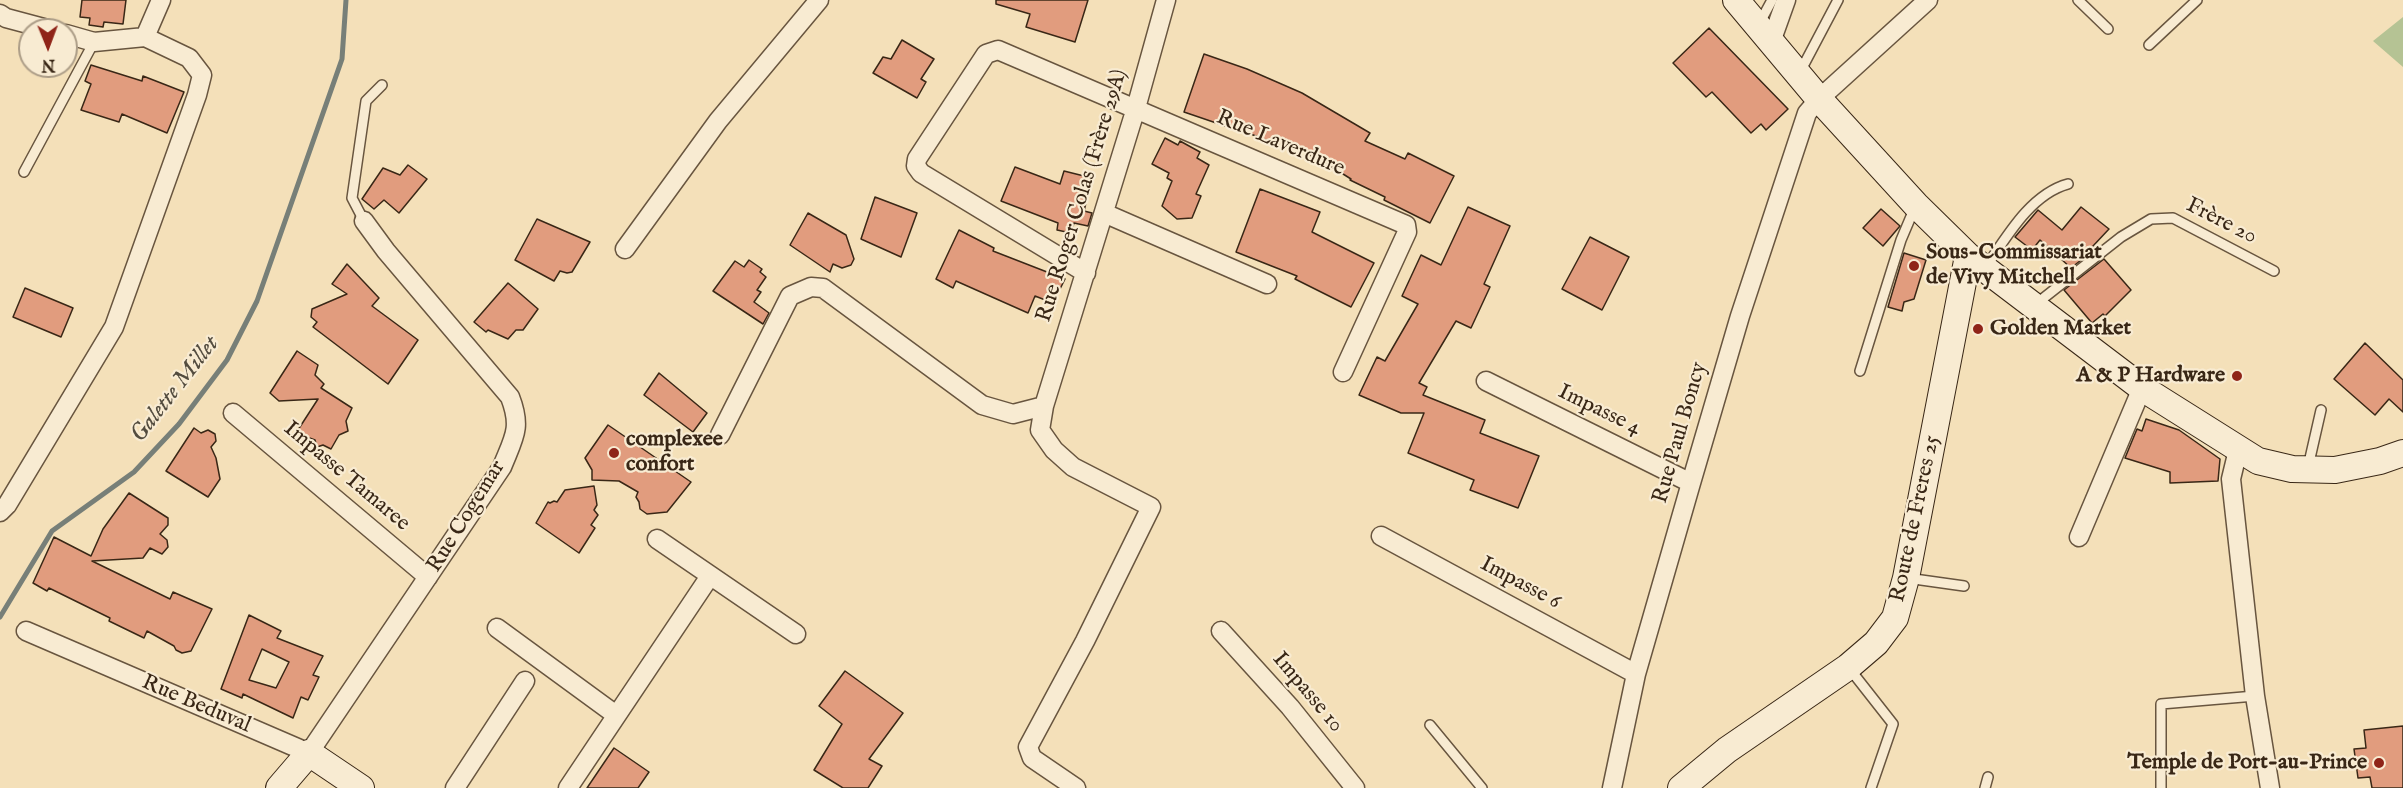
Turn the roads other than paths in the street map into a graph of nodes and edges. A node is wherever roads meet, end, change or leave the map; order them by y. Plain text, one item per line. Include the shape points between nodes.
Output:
1 (161, 0) edge
2 (819, 0) edge
3 (1166, 0) edge
4 (1736, 0) edge
5 (1772, 0) edge
6 (1786, 0) edge
7 (1838, 0) edge
8 (1928, 0) edge
9 (2078, 0) edge
10 (2197, 0) edge
11 (0, 14) edge
12 (18, 21) edge
13 (2108, 29) dead end
14 (1765, 34) junction
15 (78, 37) edge
16 (144, 37) junction
17 (94, 42) junction
18 (2149, 45) dead end
19 (1799, 74) junction
20 (382, 85) dead end
21 (1819, 99) junction
22 (1136, 108) junction
23 (24, 172) dead end
24 (2068, 184) dead end
25 (1916, 205) junction
26 (1104, 213) junction
27 (364, 221) joint
28 (625, 249) dead end
29 (1976, 263) junction
30 (2274, 271) dead end
31 (1086, 273) junction
32 (1267, 284) dead end
33 (2034, 306) junction
34 (1860, 371) dead end
35 (1343, 372) dead end
36 (1486, 381) dead end
37 (2142, 387) junction
38 (1044, 406) junction
39 (2321, 410) dead end
40 (233, 413) dead end
41 (720, 435) dead end
42 (2238, 450) junction
43 (2403, 453) edge
44 (2307, 469) junction
45 (1691, 483) junction
46 (0, 512) edge
47 (1381, 536) dead end
48 (2079, 537) dead end
49 (657, 539) dead end
50 (710, 576) junction
51 (428, 578) junction
52 (1906, 578) junction
53 (1964, 586) dead end
54 (497, 628) dead end
55 (26, 631) dead end
56 (1221, 631) dead end
57 (796, 634) dead end
58 (1848, 667) junction
59 (1636, 674) junction
60 (525, 681) dead end
61 (2255, 696) junction
62 (616, 716) junction
63 (1430, 725) dead end
64 (309, 753) junction
65 (1988, 777) dead end
66 (279, 788) edge
67 (361, 788) edge
68 (455, 788) edge
69 (568, 788) edge
70 (1076, 788) edge
71 (1355, 788) edge
72 (1482, 788) edge
73 (1612, 788) edge
74 (1681, 788) edge
75 (1871, 788) edge
76 (1985, 788) edge
77 (2161, 788) edge
78 (2270, 788) edge

1 - 16 street
2 - 28 street via 718,121
3 - 22 street, Rue Roger Colas (Frère 29A)
4 - 14 main road
5 - 14 lane
6 - 14 street
7 - 19 lane
8 - 21 street, Rue Paul Boncy
9 - 13 lane
10 - 18 lane
11 - 12 street
14 - 19 main road
15 - 17 street
16 - 17 street
16 - 46 street via 189,58 202,75 196,95 114,327
17 - 23 lane
19 - 21 main road
20 - 27 lane, Rue Cogemar via 366,101 352,198
21 - 25 main road
21 - 45 street, Rue Paul Boncy via 1807,113 1740,316
22 - 26 street, Rue Roger Colas (Frère 29A)
22 - 31 street, Rue Laverdure via 998,50 986,54 917,159 921,173
22 - 35 street, Rue Laverdure via 1406,225 1407,232
24 - 29 lane via 2052,189
25 - 29 main road
25 - 34 lane via 1901,240
26 - 31 street, Rue Roger Colas (Frère 29A)
26 - 32 street
27 - 51 street, Rue Cogemar via 510,397 517,414 517,429 502,466
29 - 33 main road
29 - 52 main road, Route de Freres 25
30 - 33 lane, Frère 20 via 2173,218 2151,219 2121,237
31 - 38 street, Rue Roger Colas (Frère 29A)
33 - 37 main road
36 - 45 street, Impasse 4
37 - 42 main road
37 - 48 street
38 - 41 street via 1013,414 982,405 823,288 811,287 790,296
38 - 70 street, Rue Roger Colas (Frère 29A) via 1040,430 1054,450 1073,467 1151,507 1028,747 1032,758
39 - 44 lane
40 - 51 street, Impasse Tamaree
42 - 44 main road via 2258,461
42 - 61 street via 2231,479
43 - 44 main road via 2335,470
45 - 59 street, Rue Paul Boncy
47 - 59 street, Impasse 6
49 - 50 street
50 - 57 street
50 - 62 street
51 - 64 street, Rue Cogemar
52 - 53 lane
52 - 58 main road, Route de Freres 25 via 1895,618 1876,643
54 - 62 street
55 - 64 street, Rue Beduval
56 - 71 street, Impasse 10 via 1290,707
58 - 74 main road, Route de Freres 25 via 1727,750
58 - 75 lane via 1893,724
59 - 73 street, Rue Paul Boncy
60 - 68 street
61 - 77 lane via 2161,704
61 - 78 street
62 - 69 street
63 - 72 lane
64 - 66 main road, Rue Cogemar
64 - 67 main road, Rue Beduval
65 - 76 lane

